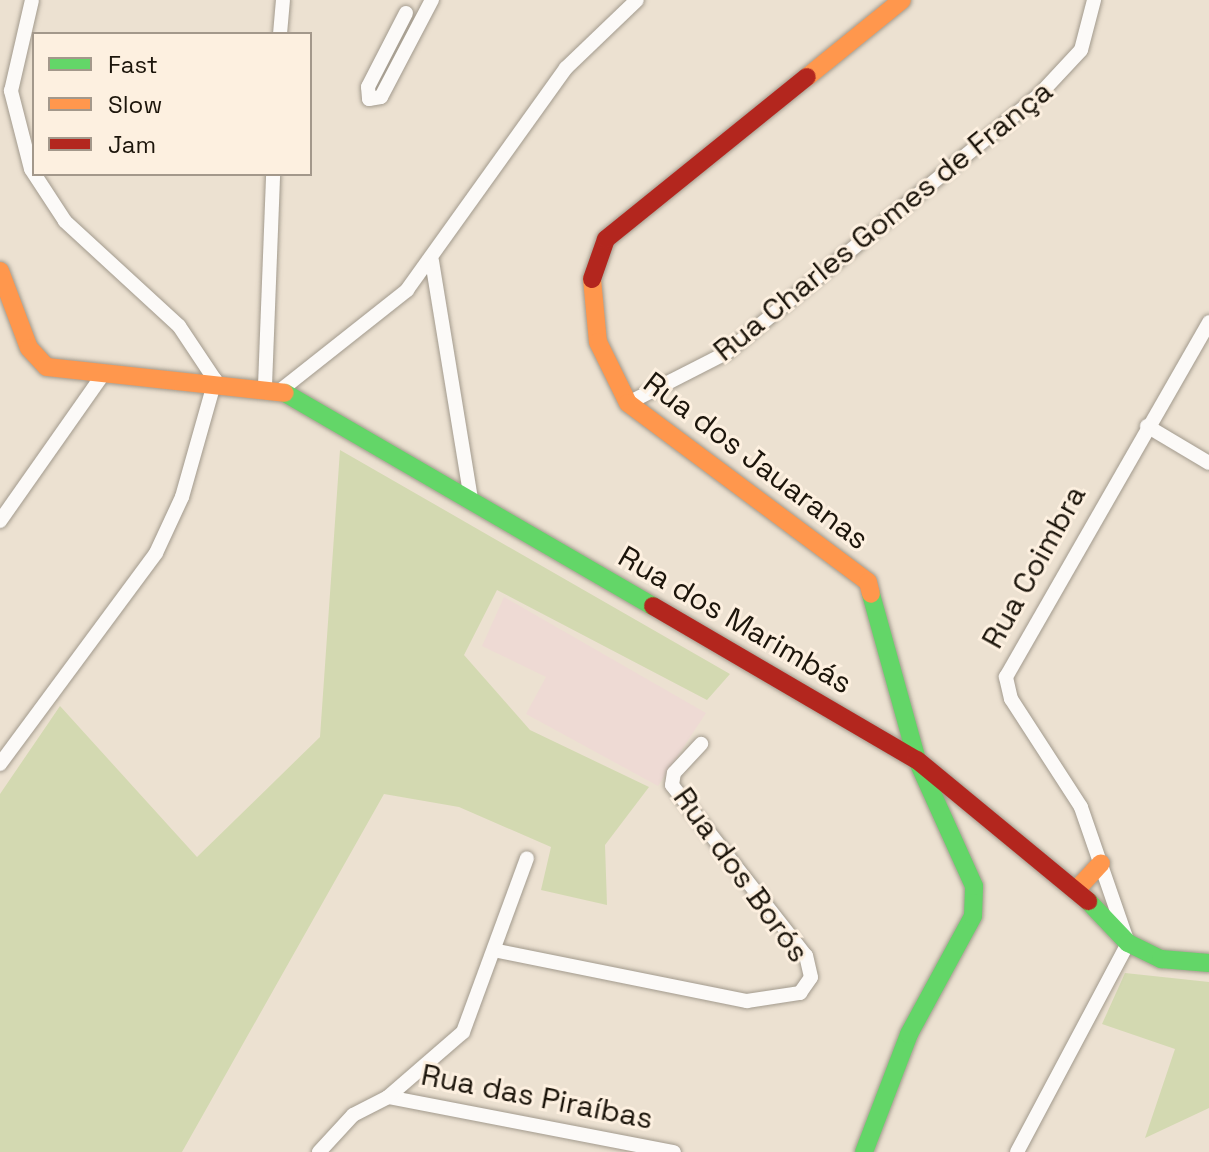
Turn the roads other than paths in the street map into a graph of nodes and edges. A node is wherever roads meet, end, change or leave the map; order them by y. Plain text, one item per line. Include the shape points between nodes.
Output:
1 (32, 0) edge
2 (283, 0) edge
3 (432, 0) edge
4 (637, 0) edge
5 (902, 0) edge
6 (1094, 0) edge
7 (406, 13) dead end
8 (280, 32) edge
9 (6, 105) edge
10 (32, 171) edge
11 (35, 176) edge
12 (273, 176) edge
13 (432, 261) junction
14 (0, 271) edge
15 (1209, 322) edge
16 (102, 376) junction
17 (215, 380) junction
18 (273, 388) junction
19 (622, 396) junction
20 (1147, 426) junction
21 (1209, 463) edge
22 (471, 498) junction
23 (0, 521) edge
24 (701, 744) dead end
25 (917, 760) junction
26 (0, 764) edge
27 (527, 858) dead end
28 (1101, 863) junction
29 (1077, 889) junction
30 (1128, 943) junction
31 (498, 951) junction
32 (1209, 963) edge
33 (388, 1097) junction
34 (319, 1152) edge
35 (674, 1152) edge
36 (864, 1152) edge
37 (1017, 1152) edge

1 - 9 street
2 - 8 street
3 - 7 street via 381,97 369,99 368,87
4 - 13 street via 566,68
5 - 19 main road via 597,249 591,273 598,342
6 - 19 street, Rua Charles Gomes de França via 1081,50 1040,94 726,353
9 - 10 street
11 - 17 street via 52,203 179,326
12 - 18 street
13 - 18 street via 385,313
13 - 22 street
14 - 16 main road via 38,359 61,373
15 - 20 street, Rua Coimbra
16 - 17 main road
16 - 23 street
17 - 18 main road
17 - 26 street via 167,533
18 - 22 main road, Rua dos Marimbás
19 - 25 main road, Rua dos Jauaranas via 868,582
20 - 21 street
20 - 28 street, Rua Coimbra via 1006,677 1011,699 1081,807
22 - 25 main road, Rua dos Marimbás
24 - 31 street, Rua dos Borós via 674,773 672,785 806,956 811,977 800,993 747,1001
25 - 29 main road, Rua dos Marimbás
25 - 36 main road via 976,899 960,945 895,1065
27 - 31 street
28 - 29 main road
28 - 30 street, Rua Coimbra
29 - 30 main road, Rua dos Marimbás
30 - 32 main road via 1161,959
30 - 37 street
31 - 33 street via 463,1032
33 - 34 street via 353,1115
33 - 35 street, Rua das Piraíbas

